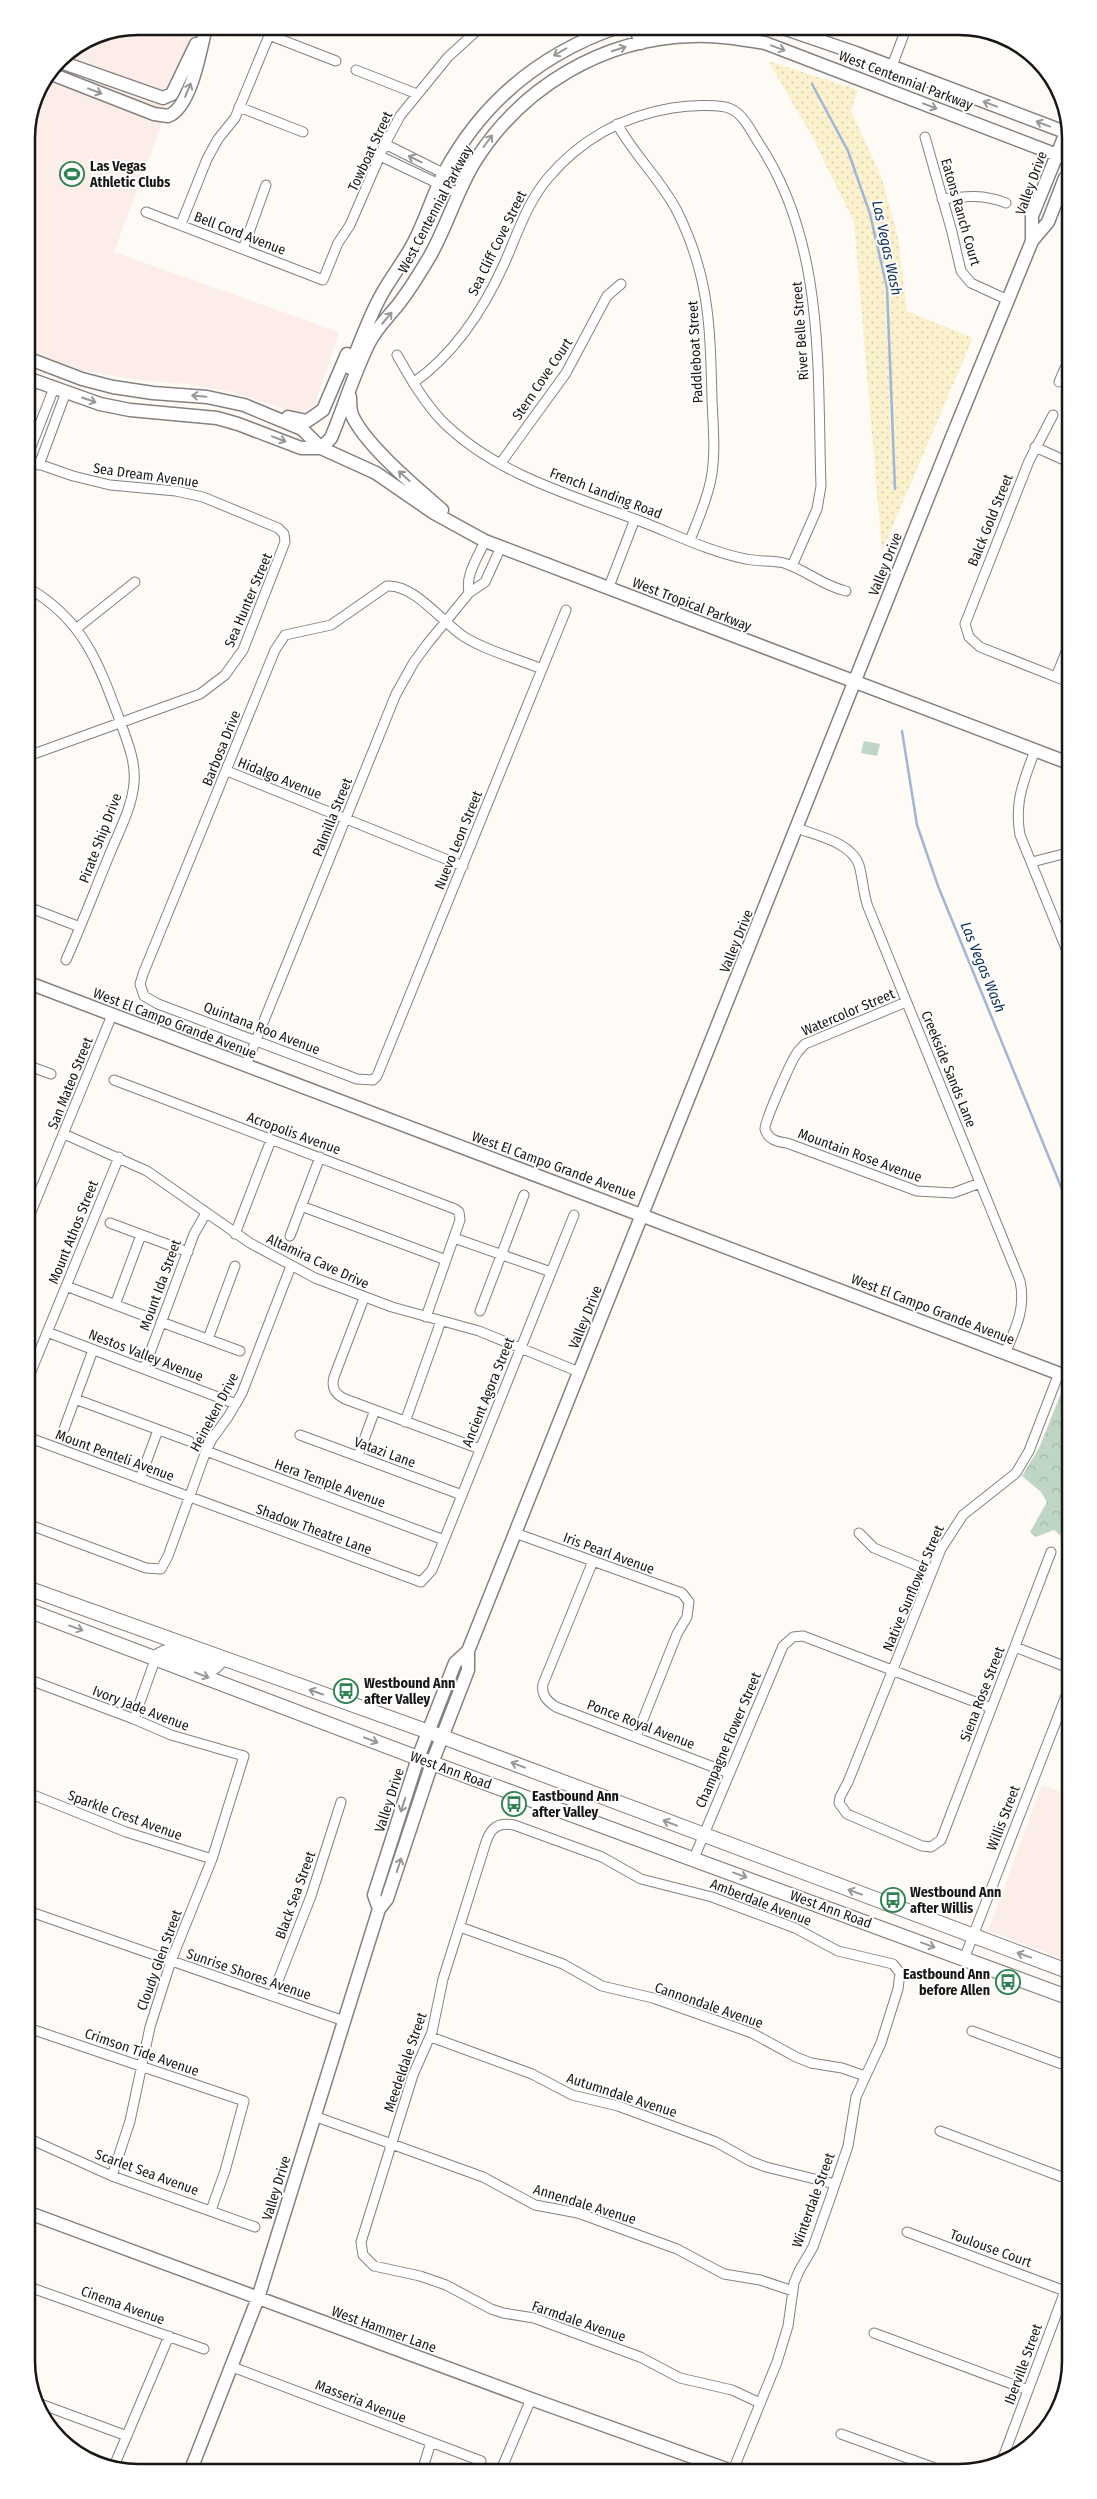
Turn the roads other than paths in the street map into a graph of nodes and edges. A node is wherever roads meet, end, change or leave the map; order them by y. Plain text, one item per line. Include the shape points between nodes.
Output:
1 (202, 35) edge
2 (204, 35) edge
3 (269, 35) edge
4 (280, 35) edge
5 (472, 35) edge
6 (599, 35) edge
7 (638, 35) edge
8 (803, 35) edge
9 (904, 35) edge
10 (641, 42) junction
11 (336, 61) dead end
12 (66, 64) edge
13 (892, 66) junction
14 (356, 70) dead end
15 (94, 74) junction
16 (56, 75) edge
17 (417, 94) junction
18 (239, 107) junction
19 (732, 108) joint
20 (154, 114) junction
21 (617, 124) junction
22 (303, 132) dead end
23 (1062, 133) edge
24 (924, 137) dead end
25 (385, 144) junction
26 (380, 156) junction
27 (1061, 156) edge
28 (442, 179) junction
29 (266, 185) dead end
30 (1062, 186) edge
31 (460, 188) junction
32 (942, 199) junction
33 (1006, 204) dead end
34 (146, 212) dead end
35 (181, 224) junction
36 (1032, 242) junction
37 (243, 249) junction
38 (323, 280) joint
39 (621, 284) dead end
40 (383, 292) junction
41 (1008, 300) junction
42 (397, 355) dead end
43 (35, 361) edge
44 (66, 373) junction
45 (1062, 376) edge
46 (35, 381) edge
47 (1059, 382) dead end
48 (413, 383) junction
49 (60, 390) junction
50 (349, 392) junction
51 (244, 405) junction
52 (1053, 415) dead end
53 (38, 431) junction
54 (50, 436) junction
55 (35, 439) edge
56 (1036, 447) junction
57 (321, 448) junction
58 (1062, 459) edge
59 (35, 463) edge
60 (500, 464) junction
61 (39, 465) junction
62 (635, 519) junction
63 (466, 532) junction
64 (284, 534) joint
65 (690, 540) junction
66 (485, 541) junction
67 (501, 547) junction
68 (792, 566) junction
69 (472, 569) junction
70 (488, 576) junction
71 (135, 582) dead end
72 (608, 589) junction
73 (846, 591) dead end
74 (35, 593) edge
75 (469, 594) junction
76 (566, 610) dead end
77 (446, 623) junction
78 (76, 628) junction
79 (1062, 662) edge
80 (542, 669) junction
81 (1056, 677) junction
82 (1062, 679) edge
83 (855, 682) junction
84 (120, 723) junction
85 (1036, 750) junction
86 (35, 753) edge
87 (1062, 760) edge
88 (227, 771) junction
89 (346, 819) junction
90 (797, 828) junction
91 (1062, 854) edge
92 (1032, 862) junction
93 (463, 866) junction
94 (35, 910) edge
95 (80, 927) junction
96 (1062, 937) edge
97 (66, 960) dead end
98 (35, 986) edge
99 (144, 996) joint
100 (906, 1002) junction
101 (112, 1015) junction
102 (256, 1040) junction
103 (246, 1066) junction
104 (35, 1068) edge
105 (52, 1074) dead end
106 (114, 1080) dead end
107 (372, 1080) joint
108 (765, 1129) joint
109 (64, 1134) junction
110 (271, 1140) junction
111 (119, 1157) junction
112 (320, 1157) junction
113 (980, 1183) junction
114 (524, 1195) dead end
115 (35, 1203) edge
116 (301, 1206) junction
117 (206, 1213) junction
118 (642, 1214) junction
119 (574, 1215) dead end
120 (110, 1224) dead end
121 (235, 1234) junction
122 (141, 1235) junction
123 (290, 1236) dead end
124 (454, 1238) junction
125 (188, 1252) junction
126 (501, 1254) junction
127 (446, 1260) junction
128 (235, 1266) dead end
129 (291, 1266) junction
130 (551, 1272) junction
131 (66, 1286) junction
132 (364, 1298) junction
133 (115, 1305) junction
134 (480, 1311) dead end
135 (145, 1316) dead end
136 (426, 1317) junction
137 (441, 1321) junction
138 (161, 1322) junction
139 (47, 1332) junction
140 (208, 1339) junction
141 (521, 1348) junction
142 (93, 1350) junction
143 (240, 1351) dead end
144 (1005, 1353) junction
145 (35, 1362) edge
146 (144, 1369) junction
147 (579, 1372) junction
148 (1062, 1375) edge
149 (1062, 1377) edge
150 (75, 1399) junction
151 (236, 1404) junction
152 (375, 1410) junction
153 (405, 1422) junction
154 (64, 1429) dead end
155 (158, 1430) junction
156 (300, 1435) dead end
157 (35, 1440) edge
158 (189, 1441) dead end
159 (480, 1449) junction
160 (206, 1452) junction
161 (358, 1456) junction
162 (140, 1480) junction
163 (462, 1495) junction
164 (190, 1497) junction
165 (35, 1527) edge
166 (514, 1533) junction
167 (859, 1533) dead end
168 (444, 1540) junction
169 (1051, 1552) dead end
170 (593, 1561) junction
171 (932, 1572) junction
172 (427, 1578) joint
173 (35, 1591) edge
174 (35, 1613) edge
175 (118, 1620) junction
176 (1015, 1647) junction
177 (468, 1651) junction
178 (156, 1657) junction
179 (222, 1659) junction
180 (1062, 1665) edge
181 (893, 1671) junction
182 (35, 1682) edge
183 (1062, 1706) edge
184 (992, 1708) junction
185 (134, 1719) junction
186 (428, 1731) junction
187 (443, 1737) junction
188 (636, 1737) junction
189 (244, 1756) joint
190 (418, 1758) junction
191 (432, 1763) junction
192 (729, 1773) junction
193 (35, 1796) edge
194 (341, 1802) dead end
195 (500, 1824) joint
196 (703, 1836) junction
197 (936, 1844) joint
198 (694, 1858) junction
199 (212, 1859) junction
200 (378, 1909) junction
201 (35, 1913) edge
202 (460, 1927) junction
203 (973, 1936) junction
204 (964, 1959) junction
205 (172, 1961) junction
206 (898, 1968) joint
207 (1062, 1969) edge
208 (1062, 1994) edge
209 (272, 1996) junction
210 (344, 2021) junction
211 (35, 2030) edge
212 (972, 2031) dead end
213 (430, 2037) junction
214 (1062, 2064) edge
215 (142, 2066) junction
216 (865, 2076) junction
217 (314, 2116) junction
218 (940, 2132) dead end
219 (35, 2141) edge
220 (392, 2145) junction
221 (112, 2176) junction
222 (1062, 2177) edge
223 (835, 2184) junction
224 (211, 2210) junction
225 (35, 2215) edge
226 (255, 2226) dead end
227 (907, 2232) dead end
228 (363, 2255) joint
229 (35, 2289) edge
230 (1062, 2289) edge
231 (793, 2291) junction
232 (258, 2298) junction
233 (1062, 2298) edge
234 (874, 2333) dead end
235 (169, 2336) junction
236 (204, 2350) dead end
237 (230, 2366) junction
238 (1028, 2390) junction
239 (531, 2399) junction
240 (760, 2403) junction
241 (45, 2406) edge
242 (841, 2434) dead end
243 (127, 2436) junction
244 (430, 2442) junction
245 (1005, 2453) edge
246 (481, 2460) dead end
247 (116, 2462) edge
248 (193, 2464) edge
249 (424, 2464) edge
250 (504, 2464) edge
251 (715, 2464) edge
252 (736, 2464) edge
253 (924, 2464) edge

1 - 15 street via 172,94 163,98
20 -> 2 street via 168,116 178,110 192,81
3 - 18 street
4 - 11 street
5 - 17 street, Towboat Street via 448,57
6 -> 28 street, West Centennial Parkway via 560,51 515,84 470,133
7 - 10 street
8 - 13 street, West Centennial Parkway
9 - 13 street
10 -> 27 street, West Centennial Parkway via 725,36 765,43
31 -> 10 street, West Centennial Parkway via 486,144 504,120 528,97 591,60
12 - 15 street
23 -> 13 street, West Centennial Parkway
14 - 17 street
15 - 20 street via 153,109
16 -> 20 street
17 - 25 street, Towboat Street
18 - 22 street
18 - 35 street via 207,159
19 - 21 street, Sea Cliff Cove Street via 677,107 653,111
19 - 68 street, River Belle Street via 760,144 791,203 803,242 814,304 821,486 817,509
21 - 48 street, Sea Cliff Cove Street via 570,155 548,178 532,200 492,288 468,326 446,357
21 - 65 street, Paddleboat Street via 676,209 692,244 705,290 710,324 714,462 707,497
24 - 32 street, Eatons Ranch Court
25 - 26 street, Towboat Street
28 -> 25 street
26 - 28 street
26 - 38 street, Towboat Street
27 - 36 street, Valley Drive via 1032,216
28 - 31 street
28 - 40 street, West Centennial Parkway via 412,245
29 - 37 street
30 - 36 street, Valley Drive via 1048,222
50 -> 31 street, West Centennial Parkway via 370,342 431,254
32 - 33 street via 991,197
32 - 41 street, Eatons Ranch Court via 961,271 971,283
34 - 35 street, Bell Cord Avenue
35 - 37 street, Bell Cord Avenue
36 - 41 street, Valley Drive
37 - 38 street, Bell Cord Avenue
39 - 60 street, Stern Cove Court via 607,296 566,373
40 - 51 street via 364,316 328,400 316,416 307,421 300,420
40 - 57 street, West Centennial Parkway via 368,322
41 - 83 street, Valley Drive
42 - 48 street, French Landing Road
43 - 44 street, West Tropical Parkway
44 - 49 street
51 -> 44 street, West Tropical Parkway via 207,397 136,392
45 - 47 street
46 - 49 street, West Tropical Parkway
48 - 60 street, French Landing Road via 457,434
49 - 53 street
49 - 54 street
49 -> 57 street, West Tropical Parkway via 130,410 217,418 301,448
50 - 57 street, West Centennial Parkway via 331,438
63 -> 50 street via 398,471 371,440 353,416
51 - 57 street, West Tropical Parkway via 302,429
52 - 56 street, Balck Gold Street
53 - 54 street
53 - 55 street
54 - 61 street
56 - 58 street
56 - 81 street, Balck Gold Street via 965,624 969,637 980,648
57 - 63 street, West Tropical Parkway via 376,473
59 - 61 street, Sea Dream Avenue
60 - 62 street, French Landing Road via 530,479
61 - 64 street, Sea Dream Avenue via 110,485 203,497 268,523
62 - 65 street, French Landing Road
62 - 72 street
63 - 66 street, West Tropical Parkway
64 - 84 street, Sea Hunter Street via 285,542 277,567 235,664 214,686 200,694
65 - 68 street, French Landing Road via 747,559
66 - 67 street, West Tropical Parkway
66 - 69 street
67 - 70 street, Palmilla Street
67 - 72 street, West Tropical Parkway
68 - 73 street, French Landing Road via 833,588
69 - 70 street
69 - 75 street via 468,580
70 - 75 street, Palmilla Street via 482,586
71 - 78 street
72 - 83 street, West Tropical Parkway
74 - 78 street, Pirate Ship Drive
75 - 77 street, Palmilla Street
76 - 80 street, Nuevo Leon Street
77 - 80 street via 464,637
77 - 88 street, Barbosa Drive via 404,587 387,586 331,625 285,635 280,640
77 - 89 street, Palmilla Street via 405,677
78 - 84 street, Pirate Ship Drive via 100,667
79 - 81 street
80 - 93 street, Nuevo Leon Street
81 - 82 street
83 - 85 street, West Tropical Parkway
83 - 90 street, Valley Drive
84 - 86 street, Sea Hunter Street
84 - 95 street, Pirate Ship Drive via 132,758 134,784 127,811
85 - 87 street, West Tropical Parkway
85 - 92 street via 1021,787 1017,808 1020,835
88 - 89 street, Hidalgo Avenue
88 - 99 street, Barbosa Drive via 143,974 140,984
89 - 93 street, Hidalgo Avenue
89 - 102 street, Palmilla Street
90 - 100 street, Creekside Sands Lane via 839,844 855,858 868,907
90 - 118 street, Valley Drive
91 - 92 street
92 - 96 street
93 - 107 street, Nuevo Leon Street via 380,1070
94 - 95 street
95 - 97 street, Pirate Ship Drive
98 - 101 street, West El Campo Grande Avenue
99 - 102 street, Quintana Roo Avenue
100 - 108 street, Watercolor Street via 805,1044 792,1062 767,1117
100 - 113 street, Creekside Sands Lane
101 - 103 street, West El Campo Grande Avenue
101 - 109 street, San Mateo Street
102 - 103 street, Palmilla Street
102 - 107 street, Quintana Roo Avenue via 357,1078
103 - 118 street, West El Campo Grande Avenue
104 - 105 street
106 - 110 street, Acropolis Avenue
108 - 113 street, Mountain Rose Avenue via 778,1142 917,1191 953,1194
109 - 111 street, Altamira Cave Drive
109 - 115 street, San Mateo Street
110 - 112 street, Acropolis Avenue
110 - 121 street
111 - 117 street, Altamira Cave Drive via 163,1181
111 - 131 street, Mount Athos Street
112 - 116 street
112 - 124 street, Acropolis Avenue via 455,1209 460,1216
113 - 144 street, Creekside Sands Lane via 1022,1292 1022,1313
114 - 126 street
116 - 123 street
116 - 127 street
117 - 121 street, Altamira Cave Drive
117 - 125 street, Mount Ida Street
118 - 144 street, West El Campo Grande Avenue
118 - 147 street, Valley Drive
119 - 130 street, Ancient Agora Street
120 - 122 street
121 - 129 street, Altamira Cave Drive
122 - 125 street
122 - 133 street
124 - 126 street
124 - 127 street
125 - 138 street, Mount Ida Street
126 - 130 street
126 - 134 street
127 - 136 street
128 - 140 street
129 - 132 street, Altamira Cave Drive
129 - 151 street, Heineken Drive
130 - 141 street, Ancient Agora Street
131 - 133 street
131 - 139 street, Mount Athos Street
132 - 136 street, Altamira Cave Drive
132 - 152 street via 334,1377 333,1388 345,1399
133 - 135 street
136 - 137 street, Altamira Cave Drive
137 - 141 street, Altamira Cave Drive via 479,1331
137 - 153 street
138 - 140 street
138 - 146 street, Mount Ida Street
139 - 142 street, Nestos Valley Avenue
139 - 145 street, Mount Athos Street
140 - 143 street
141 - 147 street, Altamira Cave Drive
141 - 159 street, Ancient Agora Street
142 - 146 street, Nestos Valley Avenue
142 - 150 street
144 - 148 street, West El Campo Grande Avenue
146 - 151 street, Nestos Valley Avenue
147 - 166 street, Valley Drive
149 - 171 street, Native Sunflower Street via 1016,1473 963,1515
150 - 154 street
150 - 155 street
151 - 160 street, Heineken Drive
152 - 153 street
152 - 161 street
153 - 159 street
155 - 158 street
155 - 162 street
156 - 161 street, Vatazi Lane
157 - 162 street, Mount Penteli Avenue
159 - 163 street, Ancient Agora Street
160 - 164 street, Heineken Drive
160 - 168 street, Hera Temple Avenue
161 - 163 street, Vatazi Lane
162 - 164 street, Mount Penteli Avenue
163 - 168 street, Ancient Agora Street
164 - 165 street, Heineken Drive via 160,1569 146,1568
164 - 172 street, Shadow Theatre Lane via 416,1582
166 - 170 street, Iris Pearl Avenue
166 - 177 street, Valley Drive
167 - 171 street via 874,1548
168 - 172 street, Ancient Agora Street
169 - 176 street, Siena Rose Street
170 - 188 street, Ponce Royal Avenue via 542,1691 556,1707
170 - 188 street, Iris Pearl Avenue via 682,1593 689,1602 687,1617 677,1634
171 - 181 street, Native Sunflower Street
173 - 175 main road, West Ann Road
174 -> 178 main road, West Ann Road
175 - 178 main road
175 - 179 main road, West Ann Road
176 - 180 street
176 - 184 street, Siena Rose Street
177 - 186 street, Valley Drive via 455,1662
177 - 187 street, Valley Drive via 468,1670
178 - 179 main road via 166,1652 214,1667
178 - 185 street
178 -> 190 main road, West Ann Road
186 -> 179 main road, West Ann Road
181 - 184 street
181 - 192 street, Champagne Flower Street via 803,1636 793,1637 783,1646
181 - 197 street, Native Sunflower Street via 839,1803 854,1818 922,1846
182 - 185 street, Ivory Jade Avenue
183 - 203 street, Willis Street
184 - 197 street, Siena Rose Street via 945,1834
185 - 189 street, Ivory Jade Avenue via 171,1735
186 - 187 main road, West Ann Road
186 - 190 street, Valley Drive
187 - 191 street, Valley Drive
196 -> 187 main road, West Ann Road
188 - 192 street, Ponce Royal Avenue
189 - 199 street, Cloudy Glen Street
190 - 191 main road, West Ann Road
190 -> 200 street, Valley Drive via 374,1895
191 - 198 main road, West Ann Road
200 -> 191 street, Valley Drive via 387,1899
192 - 196 street, Champagne Flower Street
193 - 199 street, Sparkle Crest Avenue via 126,1832
194 - 209 street, Black Sea Street via 311,1896
195 - 202 street, Meedeldale Street via 490,1832
195 - 206 street, Amberdale Avenue via 514,1825 607,1859 641,1879 712,1897 795,1928 838,1951 885,1961
196 - 198 street, Champagne Flower Street
203 -> 196 main road, West Ann Road
198 -> 204 main road, West Ann Road
199 - 205 street, Cloudy Glen Street
200 - 210 street, Valley Drive
201 - 205 street, Sunrise Shores Avenue
202 - 213 street, Meedeldale Street via 443,1979
202 - 216 street, Cannondale Avenue via 563,1964 608,1988 653,1998 752,2033 811,2063
203 - 204 street, Willis Street
207 -> 203 main road, West Ann Road
204 - 208 main road, West Ann Road
205 - 209 street, Sunrise Shores Avenue
205 - 215 street, Cloudy Glen Street via 150,2027
206 - 216 street, Winterdale Street via 898,1989 881,2042
209 - 210 street, Sunrise Shores Avenue
210 - 217 street, Valley Drive
211 - 215 street, Crimson Tide Avenue
212 - 214 street
213 - 220 street, Meedeldale Street via 413,2075
213 - 223 street, Autumndale Avenue via 532,2074 572,2095 618,2106 716,2142 758,2164
215 - 221 street, Cloudy Glen Street via 130,2121
215 - 224 street, Crimson Tide Avenue via 244,2101
216 - 223 street, Winterdale Street via 856,2097 848,2146
217 - 220 street, Annendale Avenue
217 - 232 street, Valley Drive
218 - 222 street
219 - 221 street, Scarlet Sea Avenue
220 - 228 street, Meedeldale Street via 361,2242
220 - 231 street, Annendale Avenue via 483,2177 535,2205 578,2213 677,2249 724,2274 760,2280
221 - 224 street, Scarlet Sea Avenue
223 - 231 street, Winterdale Street via 813,2247 799,2271
224 - 226 street, Scarlet Sea Avenue
225 - 232 street, West Hammer Lane
227 - 230 street, Toulouse Court
228 - 240 street, Farmdale Avenue via 374,2266 446,2285 491,2309 534,2318 640,2357 680,2378 732,2390
229 - 235 street, Cinema Avenue
231 - 240 street, Winterdale Street via 784,2340
232 - 237 street, Valley Drive
232 - 239 street, West Hammer Lane
233 - 238 street, Iberville Street
234 - 238 street
235 - 236 street, Cinema Avenue
235 - 243 street
237 - 244 street, Masseria Avenue
237 - 248 street, Valley Drive
238 - 245 street, Iberville Street
239 - 250 street
239 - 251 street, West Hammer Lane
240 - 252 street, Winterdale Street
241 - 243 street
242 - 253 street
243 - 247 street
244 - 246 street, Masseria Avenue
244 - 249 street

